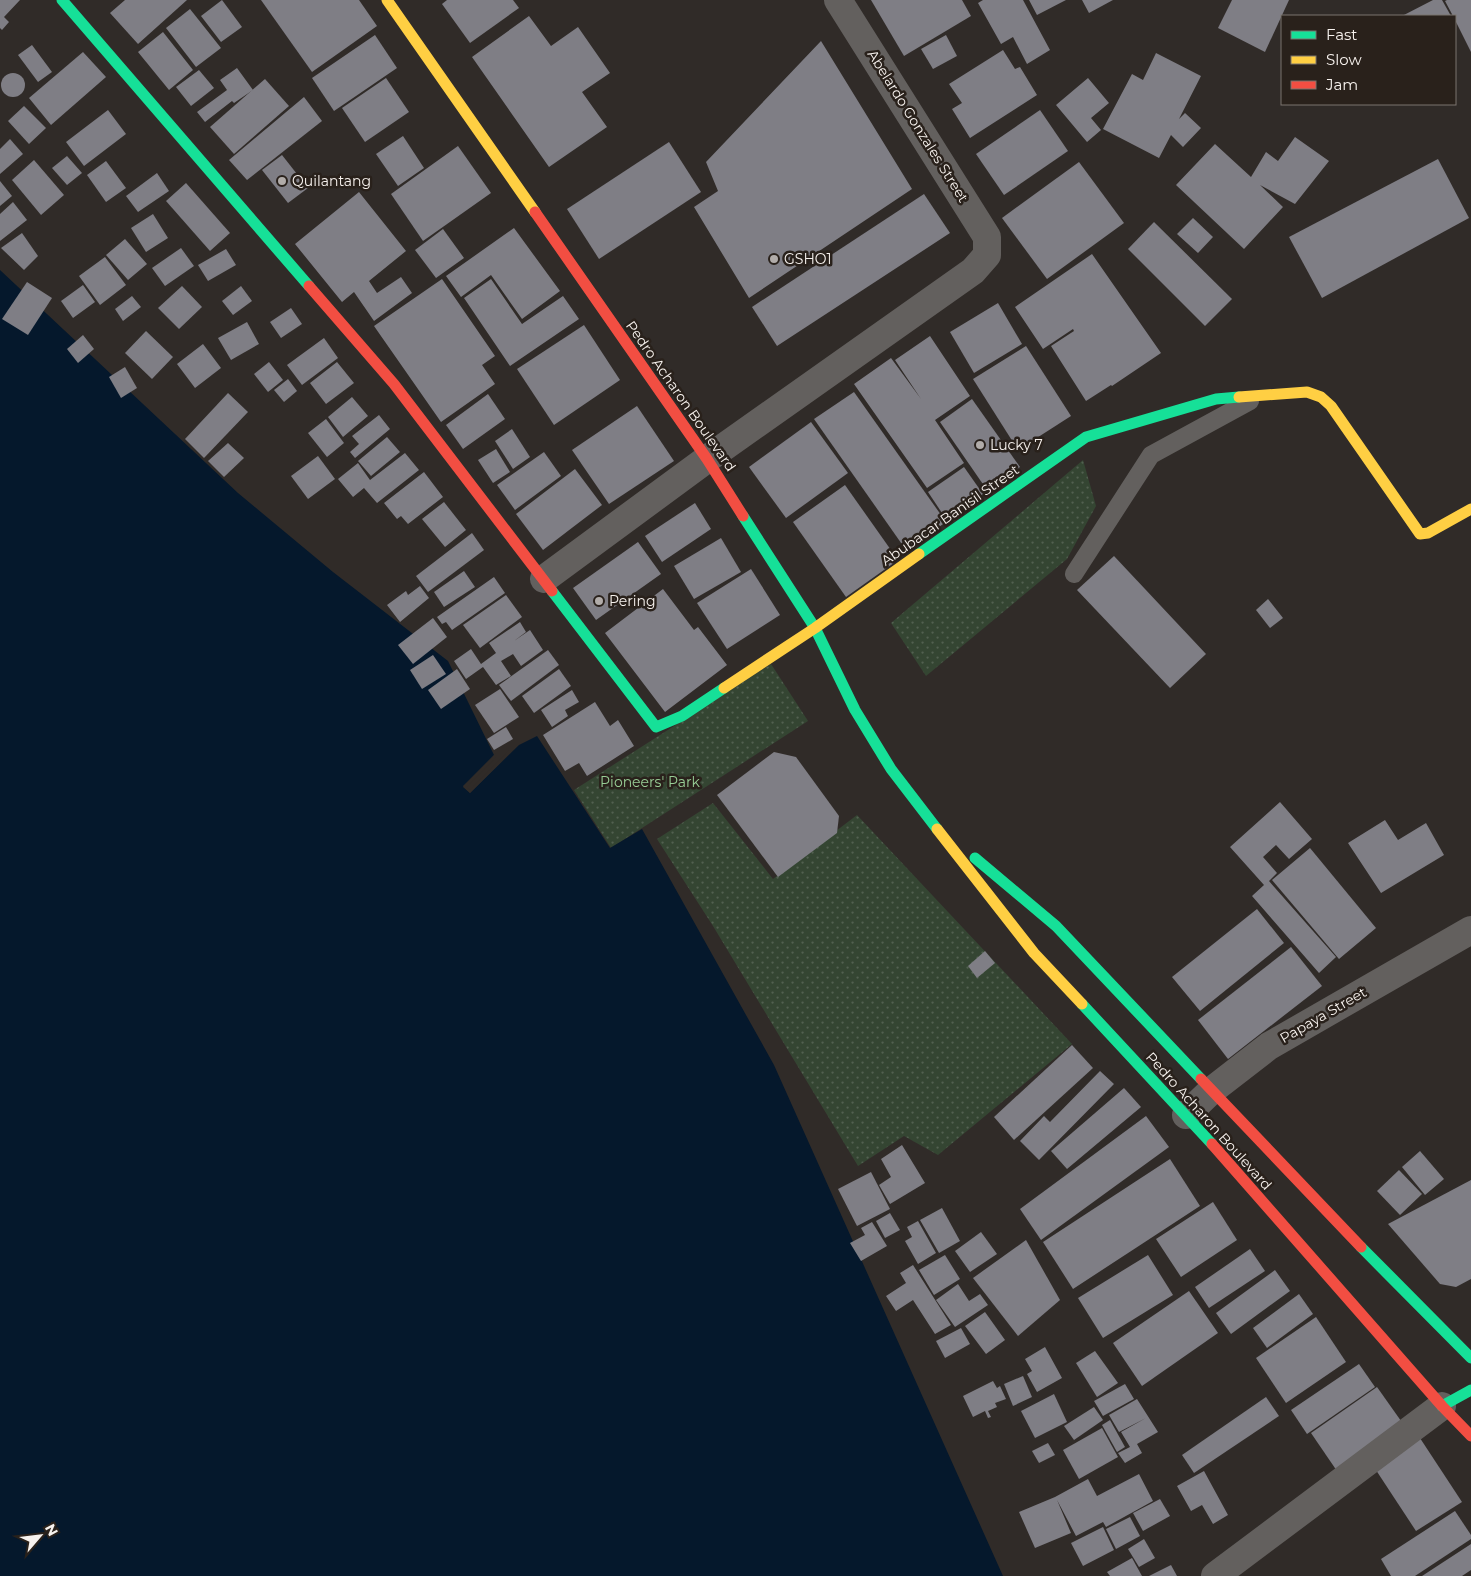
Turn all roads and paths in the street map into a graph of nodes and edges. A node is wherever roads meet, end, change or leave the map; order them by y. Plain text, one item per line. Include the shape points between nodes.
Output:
1 (62, 0) edge
2 (387, 0) edge
3 (838, 0) edge
4 (1259, 395) junction
5 (707, 459) junction
6 (1471, 509) edge
7 (1074, 574) dead end
8 (544, 579) junction
9 (815, 628) junction
10 (932, 821) junction
11 (1471, 930) edge
12 (1211, 1090) junction
13 (1186, 1115) junction
14 (1471, 1358) edge
15 (1471, 1390) edge
16 (1442, 1406) junction
17 (1471, 1436) edge
18 (1215, 1576) edge

1 - 8 main road via 394,384
2 - 5 main road, Pedro Acharon Boulevard
3 - 5 street, Abelardo Gonzales Street via 988,236 986,256 973,271
4 - 6 main road, Abubacar Banisil Street via 1307,392 1331,406 1420,534
4 - 7 lane via 1151,455
4 - 9 main road, Abubacar Banisil Street via 1216,399 1086,437
5 - 8 street
5 - 9 main road, Pedro Acharon Boulevard
8 - 9 main road, Abubacar Banisil Street via 656,727 682,716
9 - 10 main road, Pedro Acharon Boulevard via 855,710 891,769
10 - 12 main road, Pedro Acharon Boulevard via 1056,926
10 - 13 main road, Pedro Acharon Boulevard via 1034,953
11 - 12 street, Papaya Street via 1269,1046
12 - 13 street, Papaya Street
12 - 14 main road, Pedro Acharon Boulevard
13 - 16 main road, Pedro Acharon Boulevard
15 - 16 main road
16 - 17 main road, Pedro Acharon Boulevard
16 - 18 street

